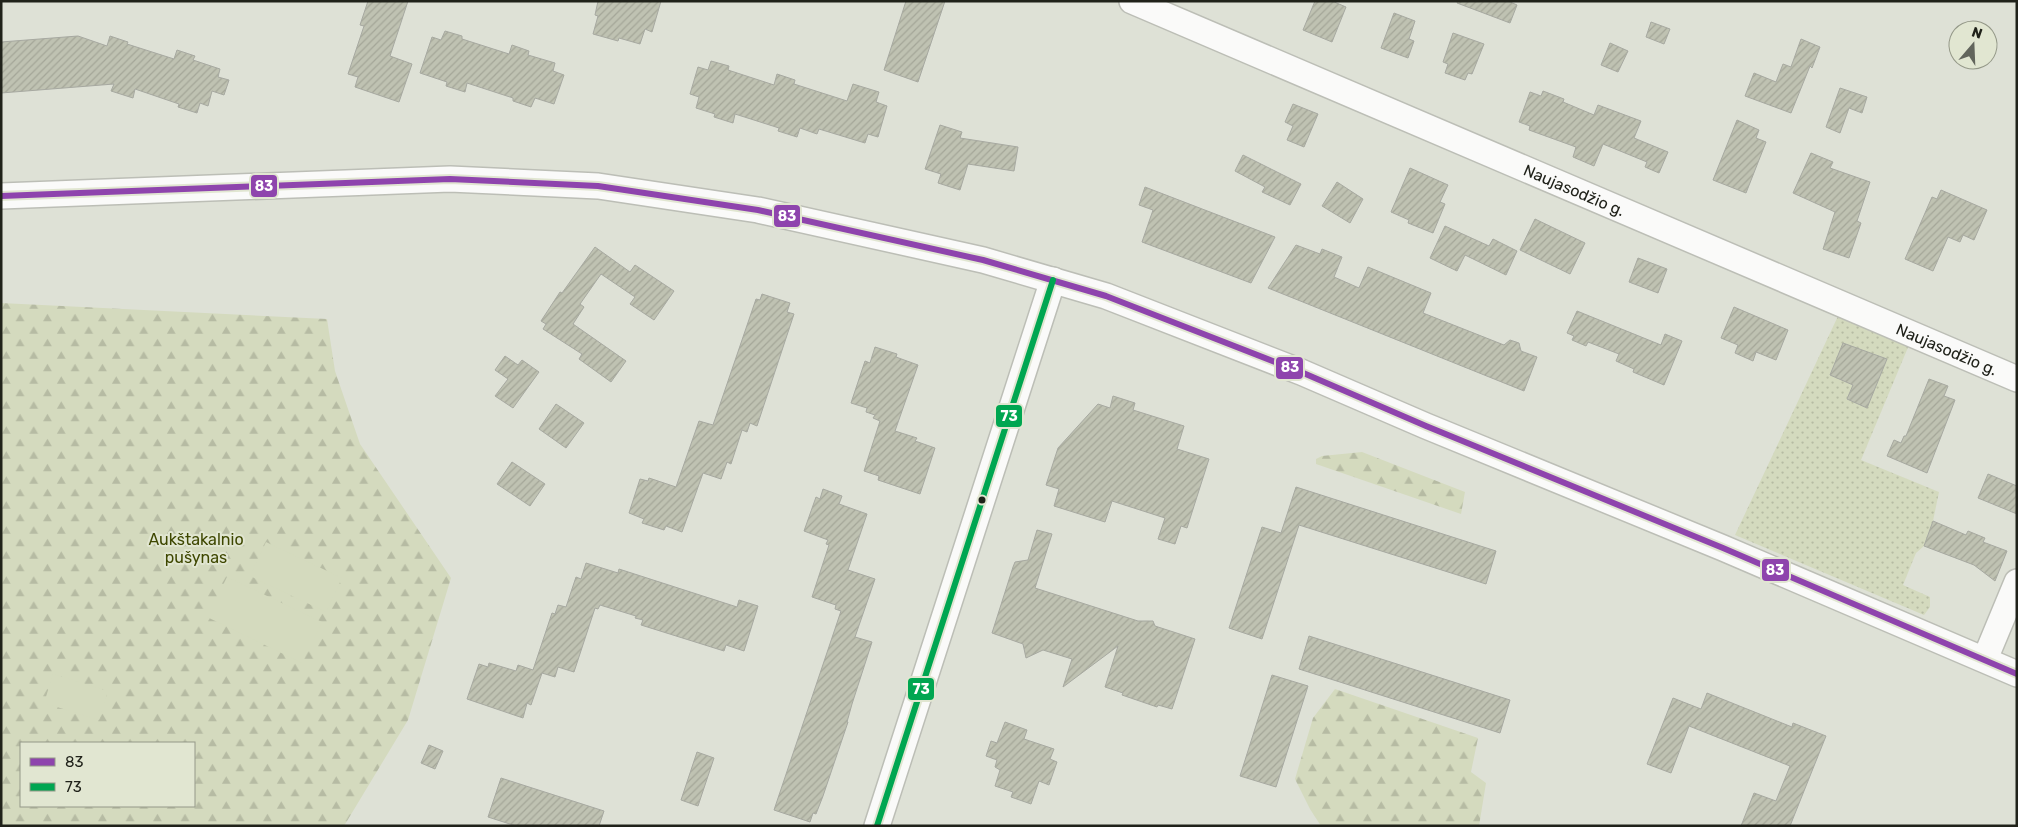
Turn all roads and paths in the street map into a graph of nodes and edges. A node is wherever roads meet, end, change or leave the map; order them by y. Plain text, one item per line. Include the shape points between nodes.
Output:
1 (1132, 1) edge
2 (1, 196) edge
3 (1053, 280) junction
4 (2017, 379) edge
5 (2017, 582) edge
6 (1984, 659) junction
7 (2017, 674) edge
8 (877, 826) edge

1 - 4 street, Naujasodžio g.
2 - 3 street via 450,179 598,186 758,210 909,242
3 - 6 street via 1106,296 1301,372
3 - 8 street
5 - 6 street
6 - 7 street

